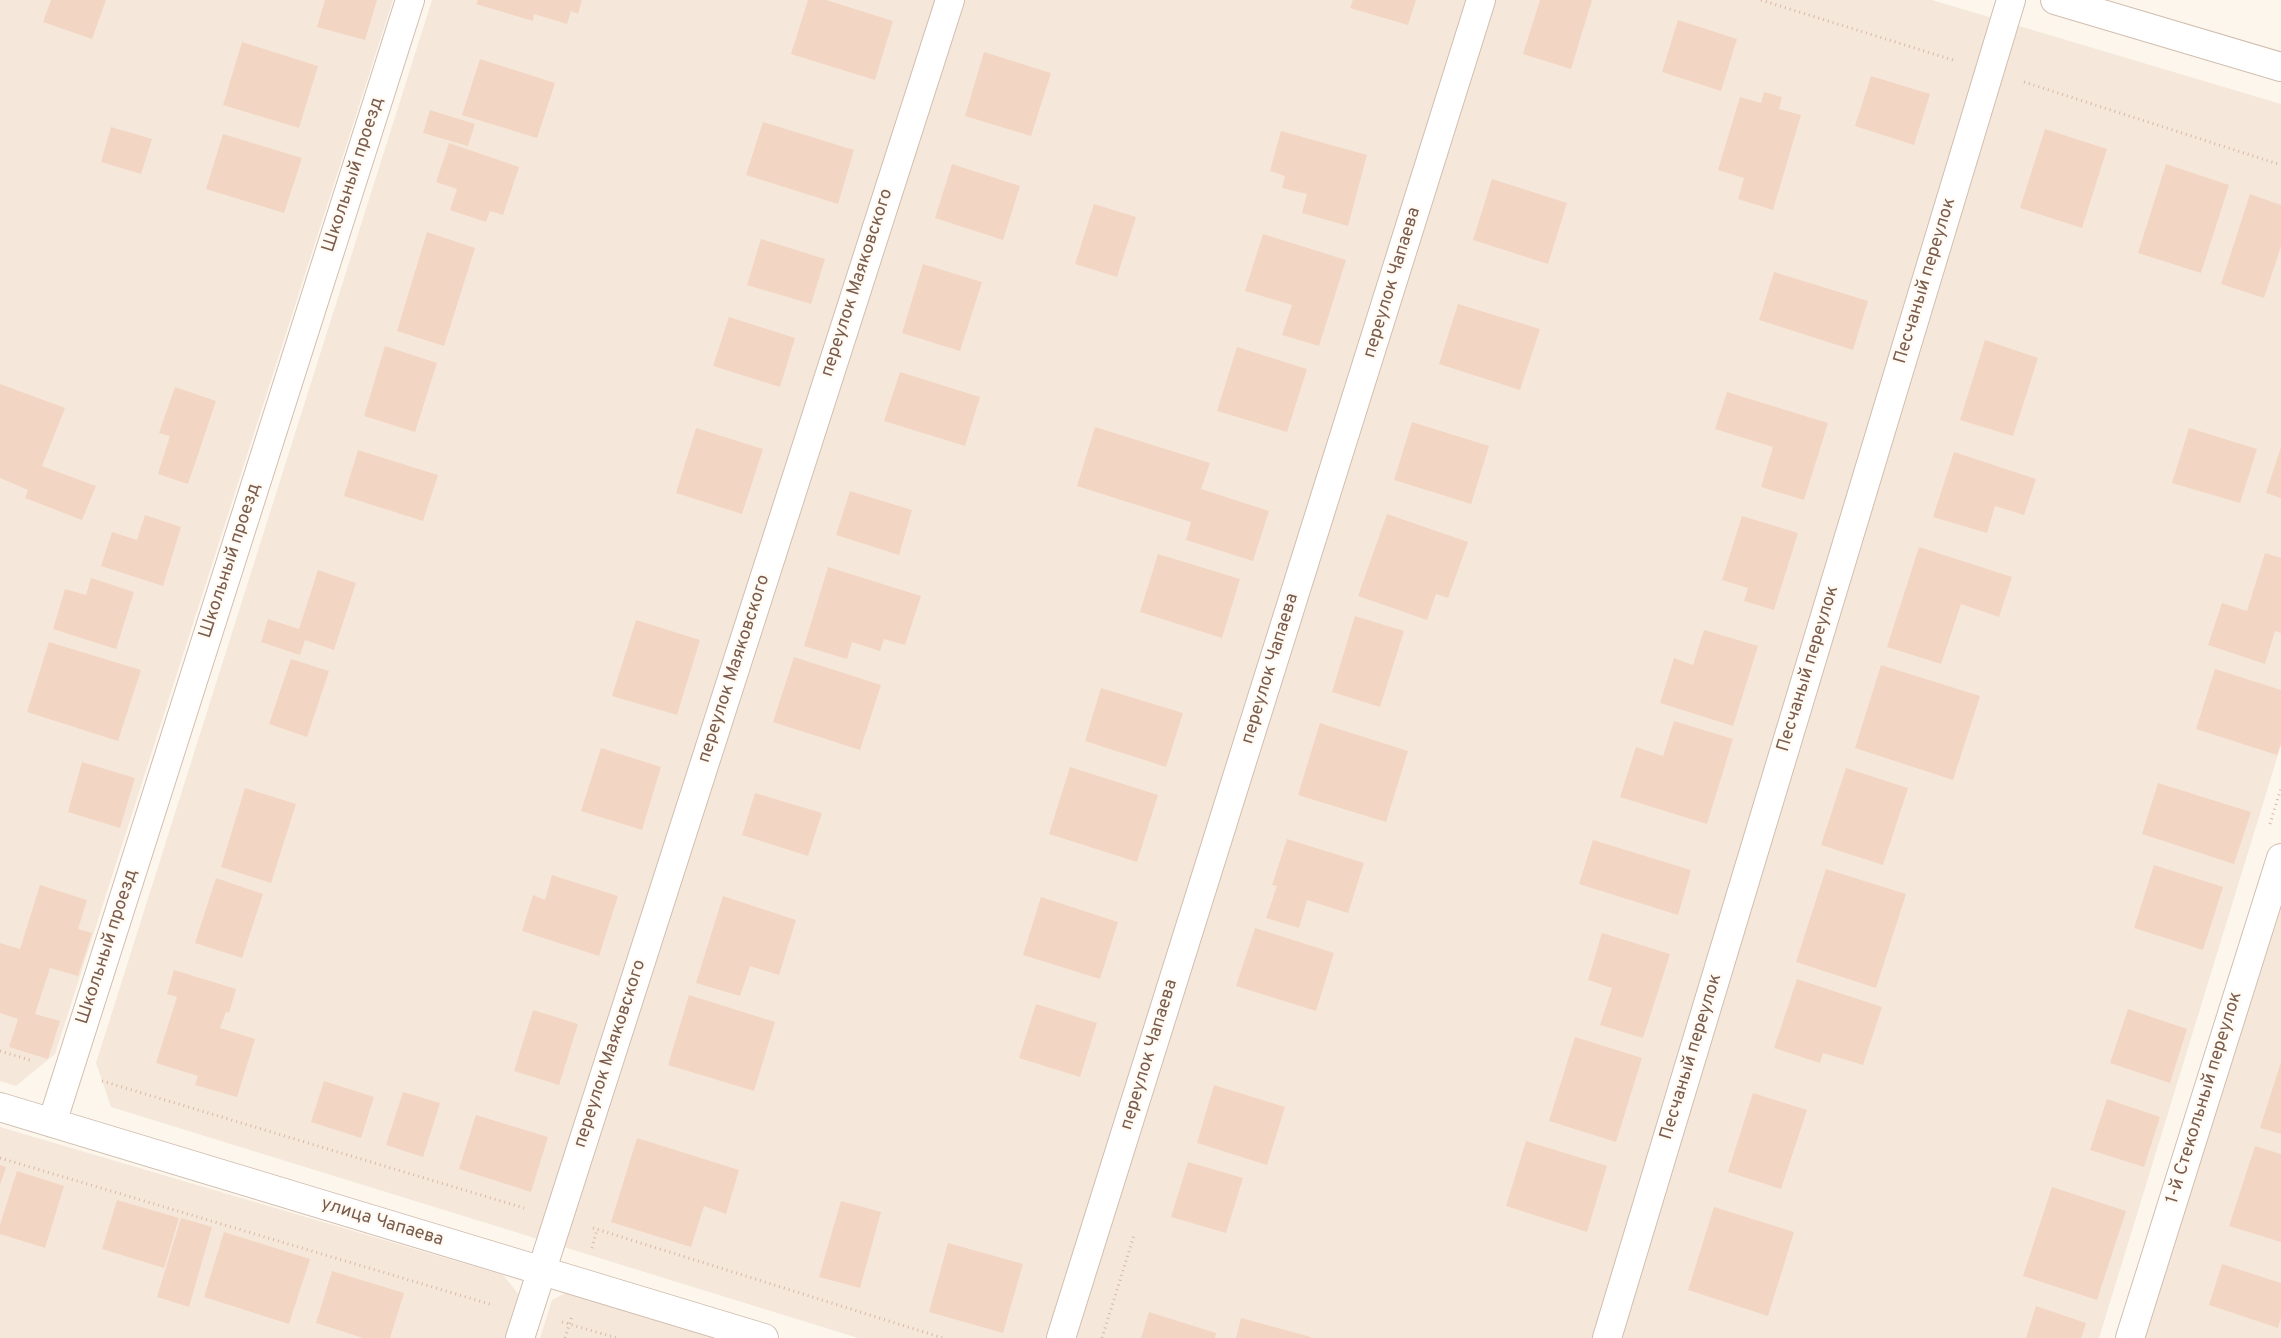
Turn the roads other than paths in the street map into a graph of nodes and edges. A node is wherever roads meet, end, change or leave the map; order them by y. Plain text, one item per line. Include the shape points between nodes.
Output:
1 (410, 0) edge
2 (950, 0) edge
3 (1482, 0) edge
4 (2011, 0) edge
5 (2055, 0) edge
6 (2281, 67) edge
7 (2281, 858) edge
8 (0, 1107) edge
9 (52, 1123) junction
10 (541, 1271) junction
11 (524, 1327) edge
12 (749, 1336) edge
13 (1061, 1338) edge
14 (1607, 1338) edge
15 (2130, 1338) edge

1 - 9 street, Школьный проезд
2 - 10 street, переулок Маяковского
3 - 13 street, переулок Чапаева
4 - 14 street, Песчаный переулок
5 - 6 street
7 - 15 street, 1-й Стекольный переулок
8 - 9 street, улица Чапаева
9 - 10 street, улица Чапаева
10 - 11 street, переулок Маяковского
10 - 12 street, улица Чапаева

